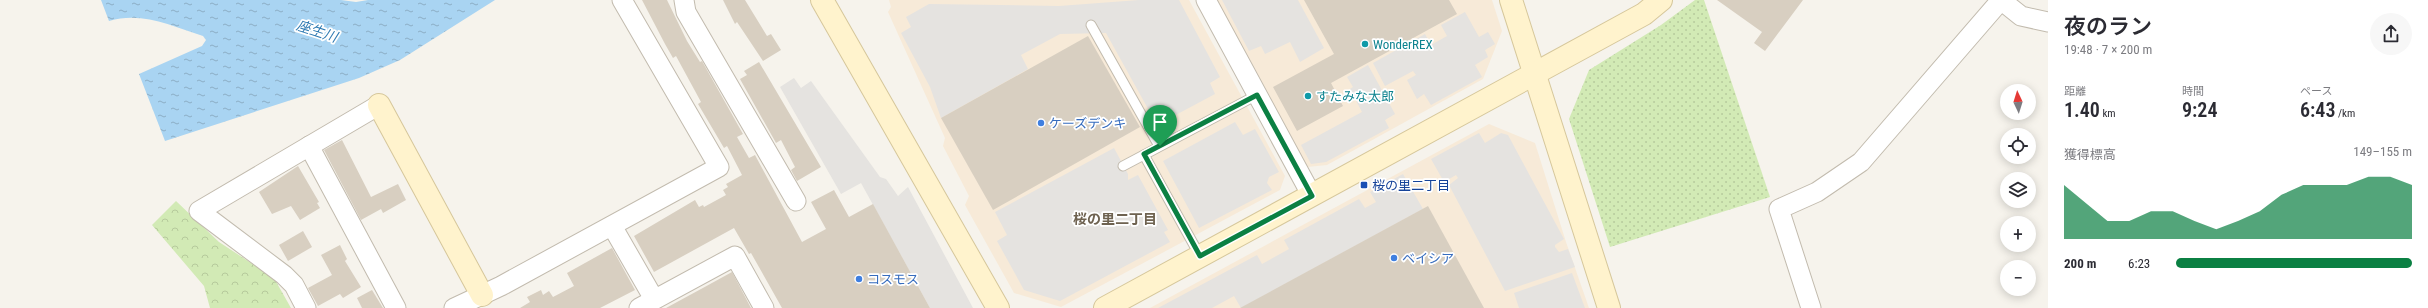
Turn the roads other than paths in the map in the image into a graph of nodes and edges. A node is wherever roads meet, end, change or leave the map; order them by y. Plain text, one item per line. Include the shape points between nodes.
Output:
1 (622, 0) edge
2 (684, 0) edge
3 (822, 0) edge
4 (1206, 0) edge
5 (1511, 0) edge
6 (1661, 0) edge
7 (2001, 0) edge
8 (2048, 22) edge
9 (1091, 25) dead end
10 (1534, 75) junction
11 (1257, 95) junction
12 (380, 105) joint
13 (309, 146) junction
14 (1160, 146) junction
15 (1144, 154) junction
16 (1123, 166) dead end
17 (1312, 196) junction
18 (796, 202) dead end
19 (612, 226) junction
20 (1200, 256) junction
21 (485, 302) edge
22 (647, 304) edge
23 (306, 308) edge
24 (396, 308) edge
25 (454, 308) edge
26 (764, 308) edge
27 (998, 308) edge
28 (1105, 308) edge
29 (1609, 308) edge
30 (1811, 308) edge

1 - 19 street via 719,167
2 - 18 street via 686,12
3 - 27 street
4 - 11 street
5 - 10 street
6 - 10 street via 1644,14
7 - 8 street via 2020,16
7 - 30 street via 1861,162 1818,192 1779,209
9 - 14 lane
10 - 17 street
10 - 29 street
11 - 14 lane
11 - 17 street
12 - 13 street
12 - 21 street
13 - 23 street via 199,211 284,275 294,285
13 - 24 street
14 - 15 lane
15 - 16 lane
15 - 20 lane
17 - 20 street
19 - 21 street
19 - 22 street
20 - 28 street
21 - 25 street
22 - 26 street via 735,256

